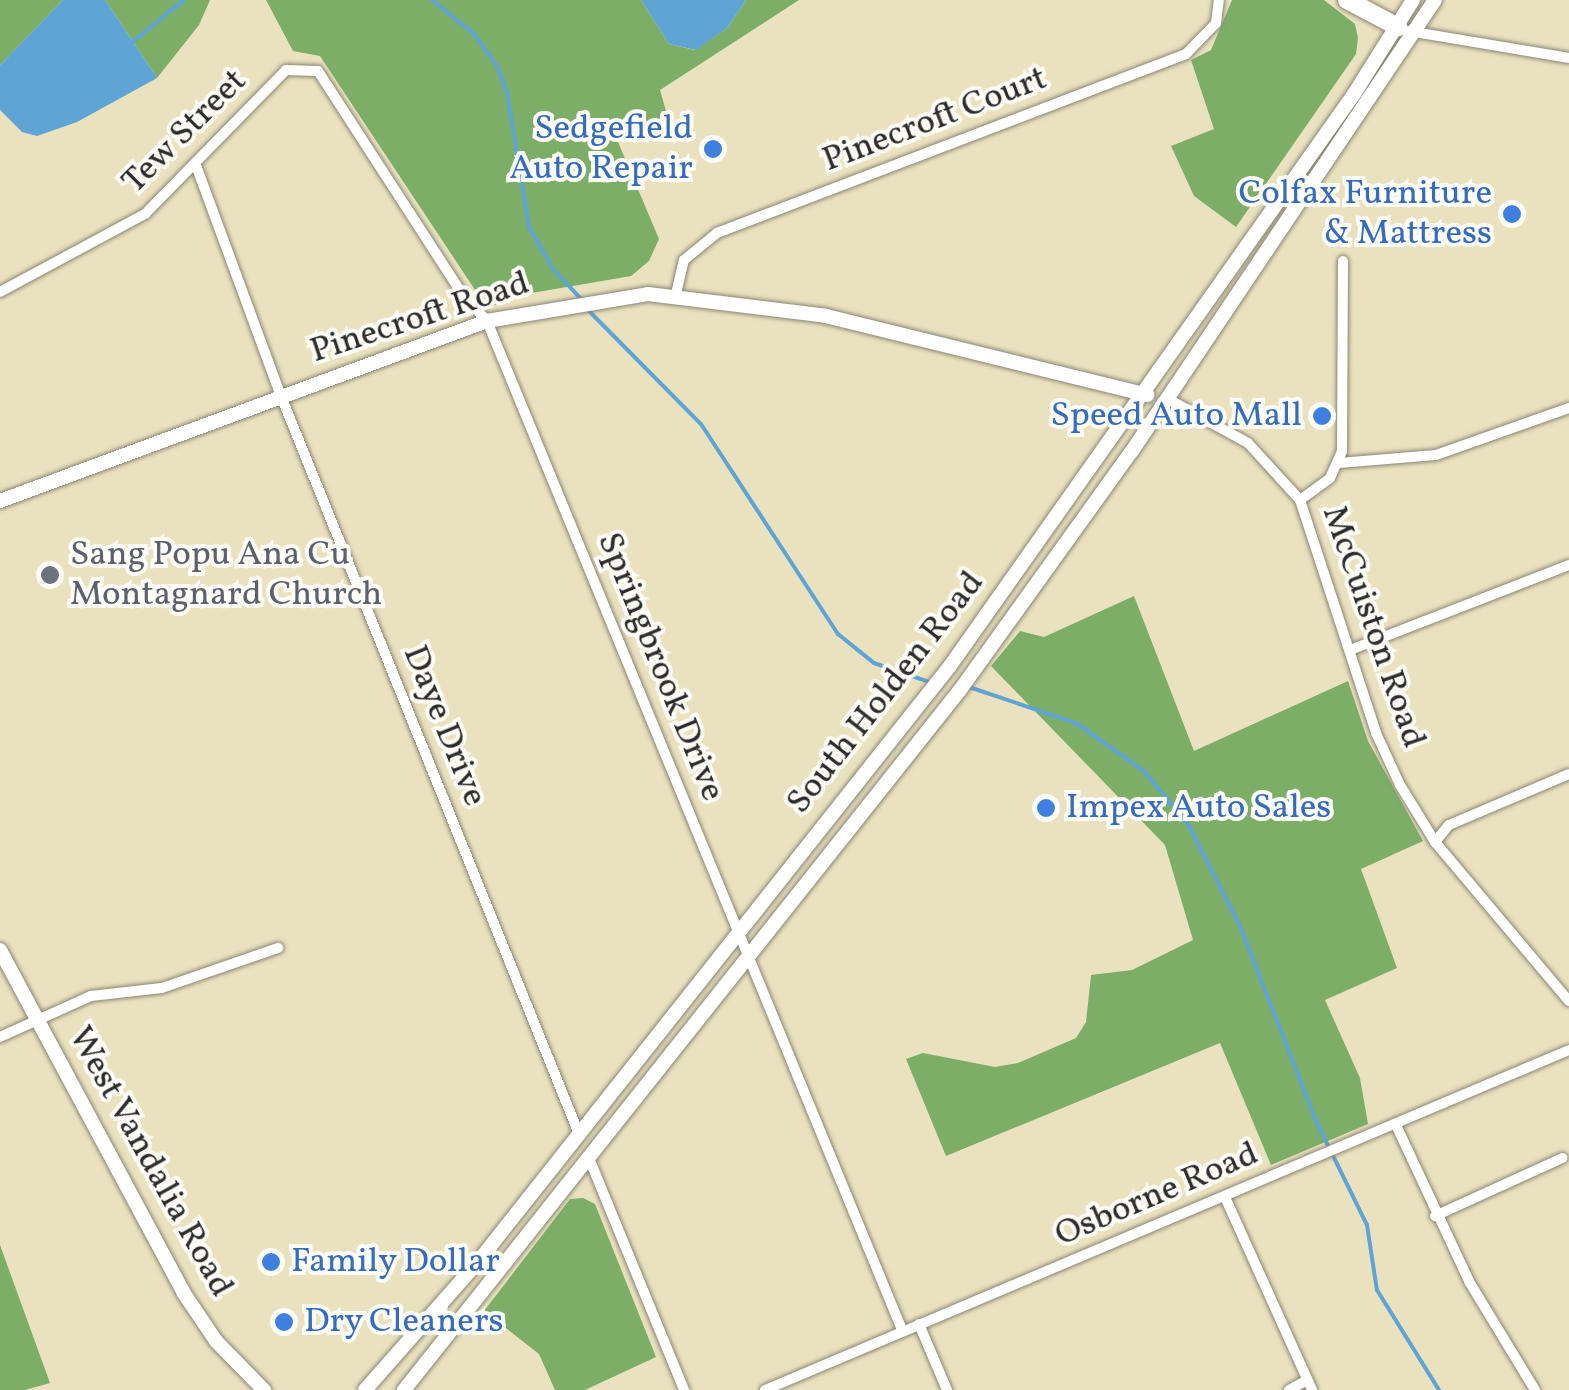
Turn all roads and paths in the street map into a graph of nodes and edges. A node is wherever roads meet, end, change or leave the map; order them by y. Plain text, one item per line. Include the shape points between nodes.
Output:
1 (1347, 0) edge
2 (1374, 0) edge
3 (1412, 0) edge
4 (1434, 0) edge
5 (1219, 2) edge
6 (1406, 31) junction
7 (1569, 58) edge
8 (302, 66) joint
9 (197, 168) junction
10 (1343, 261) dead end
11 (0, 292) edge
12 (676, 294) junction
13 (487, 321) junction
14 (1143, 394) junction
15 (281, 396) junction
16 (1168, 399) junction
17 (1569, 408) edge
18 (1339, 463) junction
19 (1300, 500) junction
20 (0, 501) edge
21 (1569, 564) edge
22 (1350, 650) junction
23 (1569, 774) edge
24 (1435, 842) junction
25 (736, 937) junction
26 (278, 948) dead end
27 (0, 950) edge
28 (747, 958) junction
29 (1569, 1001) edge
30 (36, 1016) junction
31 (0, 1036) edge
32 (1569, 1050) edge
33 (1396, 1125) junction
34 (579, 1134) junction
35 (1562, 1158) dead end
36 (590, 1163) junction
37 (1225, 1197) junction
38 (1436, 1216) junction
39 (918, 1324) junction
40 (902, 1330) junction
41 (1310, 1385) edge
42 (264, 1390) edge
43 (365, 1390) edge
44 (404, 1390) edge
45 (684, 1390) edge
46 (765, 1390) edge
47 (946, 1390) edge
48 (1289, 1390) edge
49 (1535, 1390) edge

1 - 6 highway
2 - 6 highway
3 - 6 main road, South Holden Road
4 - 6 main road, South Holden Road
5 - 12 street, Pinecroft Court via 1216,23 1186,54 717,233 684,260
6 - 7 street
6 - 14 main road, South Holden Road
6 - 16 main road, South Holden Road
8 - 9 street, Tew Street via 286,70 265,90
8 - 13 street, Springbrook Drive via 318,71 462,294
9 - 11 street, Tew Street via 146,214
9 - 15 street, Daye Drive
10 - 18 street
12 - 13 main road, Pinecroft Road via 582,300
12 - 14 main road, Pinecroft Road via 826,316
13 - 15 main road, Pinecroft Road
13 - 25 street, Springbrook Drive
14 - 16 main road, Pinecroft Road
14 - 25 main road, South Holden Road via 950,666
15 - 20 main road, Pinecroft Road
15 - 34 street, Daye Drive
16 - 19 street, McCuiston Road via 1248,443
16 - 28 main road, South Holden Road via 963,686
17 - 18 street via 1436,456
18 - 19 street
19 - 22 street, McCuiston Road
21 - 22 street
22 - 24 street, McCuiston Road via 1387,759
23 - 24 street via 1448,825
24 - 29 street, McCuiston Road
25 - 28 street, Springbrook Drive
25 - 34 main road, South Holden Road
26 - 30 street via 200,978 162,988 115,988
27 - 30 main road, West Vandalia Road
28 - 36 main road, South Holden Road
28 - 40 street, Springbrook Drive
30 - 31 street
30 - 42 main road, West Vandalia Road via 183,1292 216,1341
32 - 33 street, Osborne Road
33 - 37 street, Osborne Road
33 - 38 street
34 - 43 main road, South Holden Road
35 - 38 street
36 - 44 main road, South Holden Road
36 - 45 street
37 - 39 street, Osborne Road
37 - 41 street
38 - 49 street
39 - 40 street, Osborne Road
39 - 47 street
40 - 46 street, Osborne Road
41 - 48 street

